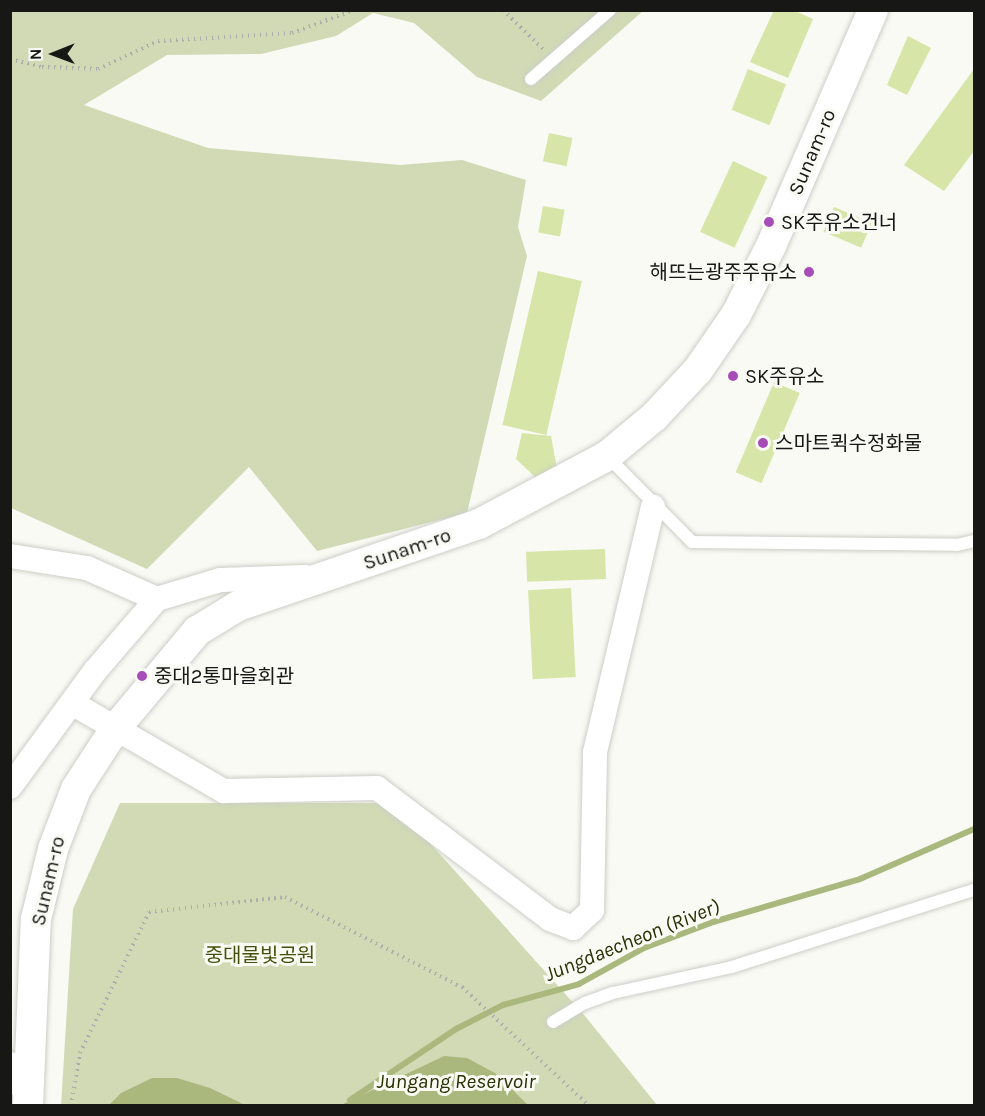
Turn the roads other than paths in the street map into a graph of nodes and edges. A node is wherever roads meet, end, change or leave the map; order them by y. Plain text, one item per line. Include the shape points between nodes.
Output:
1 (610, 10) edge
2 (873, 10) edge
3 (531, 79) dead end
4 (607, 456) junction
5 (653, 507) junction
6 (975, 541) edge
7 (10, 556) edge
8 (326, 577) junction
9 (157, 599) junction
10 (72, 704) junction
11 (115, 729) junction
12 (13, 781) edge
13 (975, 890) edge
14 (553, 1022) dead end
15 (10, 1064) edge
16 (29, 1103) edge

1 - 3 lane
2 - 4 street, Sunam-ro via 771,246 736,315 698,370 654,417
4 - 5 lane
4 - 8 street, Sunam-ro via 479,524
5 - 6 lane via 692,542 957,545
5 - 11 street via 595,752 592,910 573,928 550,919 378,788 224,791
7 - 9 street via 87,568
8 - 9 street via 220,580
8 - 11 street, Sunam-ro via 238,606 197,631
9 - 10 street
10 - 11 street
10 - 12 street
11 - 16 street, Sunam-ro via 76,789 53,849 36,919
13 - 14 lane via 732,967 613,993 585,1003
15 - 16 street

